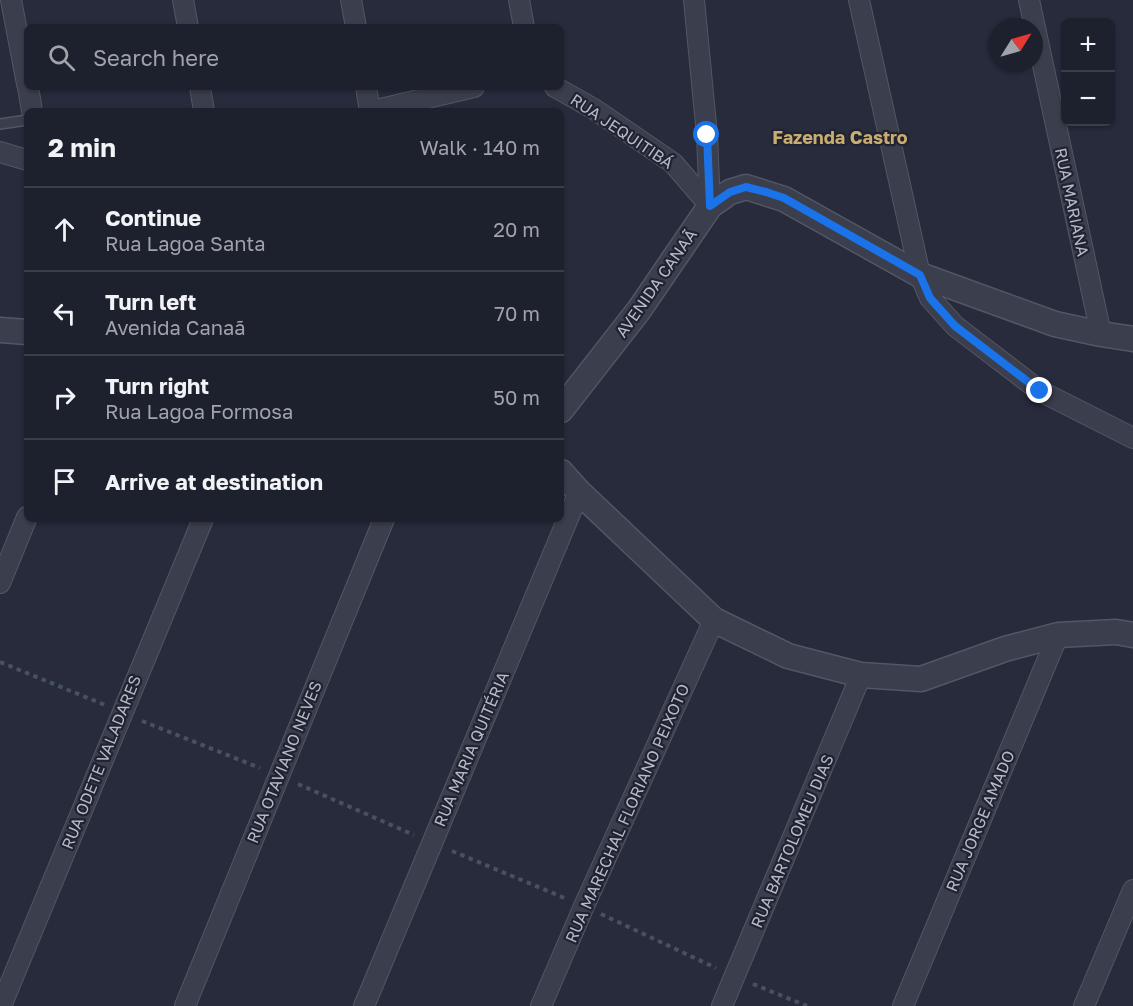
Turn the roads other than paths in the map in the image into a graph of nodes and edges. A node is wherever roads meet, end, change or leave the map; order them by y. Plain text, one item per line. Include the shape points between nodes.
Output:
1 (11, 0) edge
2 (183, 0) edge
3 (351, 0) edge
4 (519, 0) edge
5 (694, 0) edge
6 (859, 0) edge
7 (1029, 0) edge
8 (187, 24) edge
9 (355, 24) edge
10 (523, 24) edge
11 (24, 69) edge
12 (28, 90) edge
13 (200, 90) edge
14 (367, 90) edge
15 (461, 90) edge
16 (560, 90) edge
17 (31, 108) edge
18 (204, 108) edge
19 (370, 108) edge
20 (384, 108) edge
21 (24, 120) edge
22 (0, 124) edge
23 (0, 152) edge
24 (24, 158) edge
25 (710, 206) junction
26 (920, 275) junction
27 (0, 330) edge
28 (24, 332) edge
29 (1101, 334) junction
30 (1133, 339) edge
31 (564, 406) edge
32 (1133, 438) edge
33 (564, 475) edge
34 (579, 492) junction
35 (25, 522) edge
36 (202, 522) edge
37 (383, 522) edge
38 (0, 582) edge
39 (714, 620) junction
40 (1058, 635) junction
41 (1133, 635) edge
42 (861, 675) junction
43 (1133, 890) edge
44 (1, 1006) edge
45 (185, 1006) edge
46 (364, 1006) edge
47 (541, 1006) edge
48 (722, 1006) edge
49 (903, 1006) edge
50 (1084, 1006) edge

1 - 11 street
2 - 8 street
3 - 9 street
4 - 10 street
5 - 25 street
6 - 26 street
7 - 29 street, RUA MARIANA
12 - 17 street
13 - 18 street
14 - 19 street
15 - 20 street
16 - 25 street, RUA JEQUITIBÁ via 673,162
21 - 22 lane
23 - 24 street
25 - 26 street, AVENIDA CANAÃ via 730,192 746,187 766,192 784,198
25 - 31 street, AVENIDA CANAÃ via 639,310
26 - 29 street, AVENIDA CANAÃ via 1055,324
26 - 32 street via 930,298 955,326 1040,391
27 - 28 street
29 - 30 street, AVENIDA CANAÃ
33 - 34 street
34 - 39 street
34 - 46 street, RUA MARIA QUITÉRIA
35 - 38 street
36 - 44 street, RUA ODETE VALADARES
37 - 45 street, RUA OTAVIANO NEVES
39 - 42 street via 788,656
39 - 47 street, RUA MARECHAL FLORIANO PEIXOTO
40 - 41 street
40 - 42 street via 921,679
40 - 49 street, RUA JORGE AMADO
42 - 48 street, RUA BARTOLOMEU DIAS
43 - 50 street

